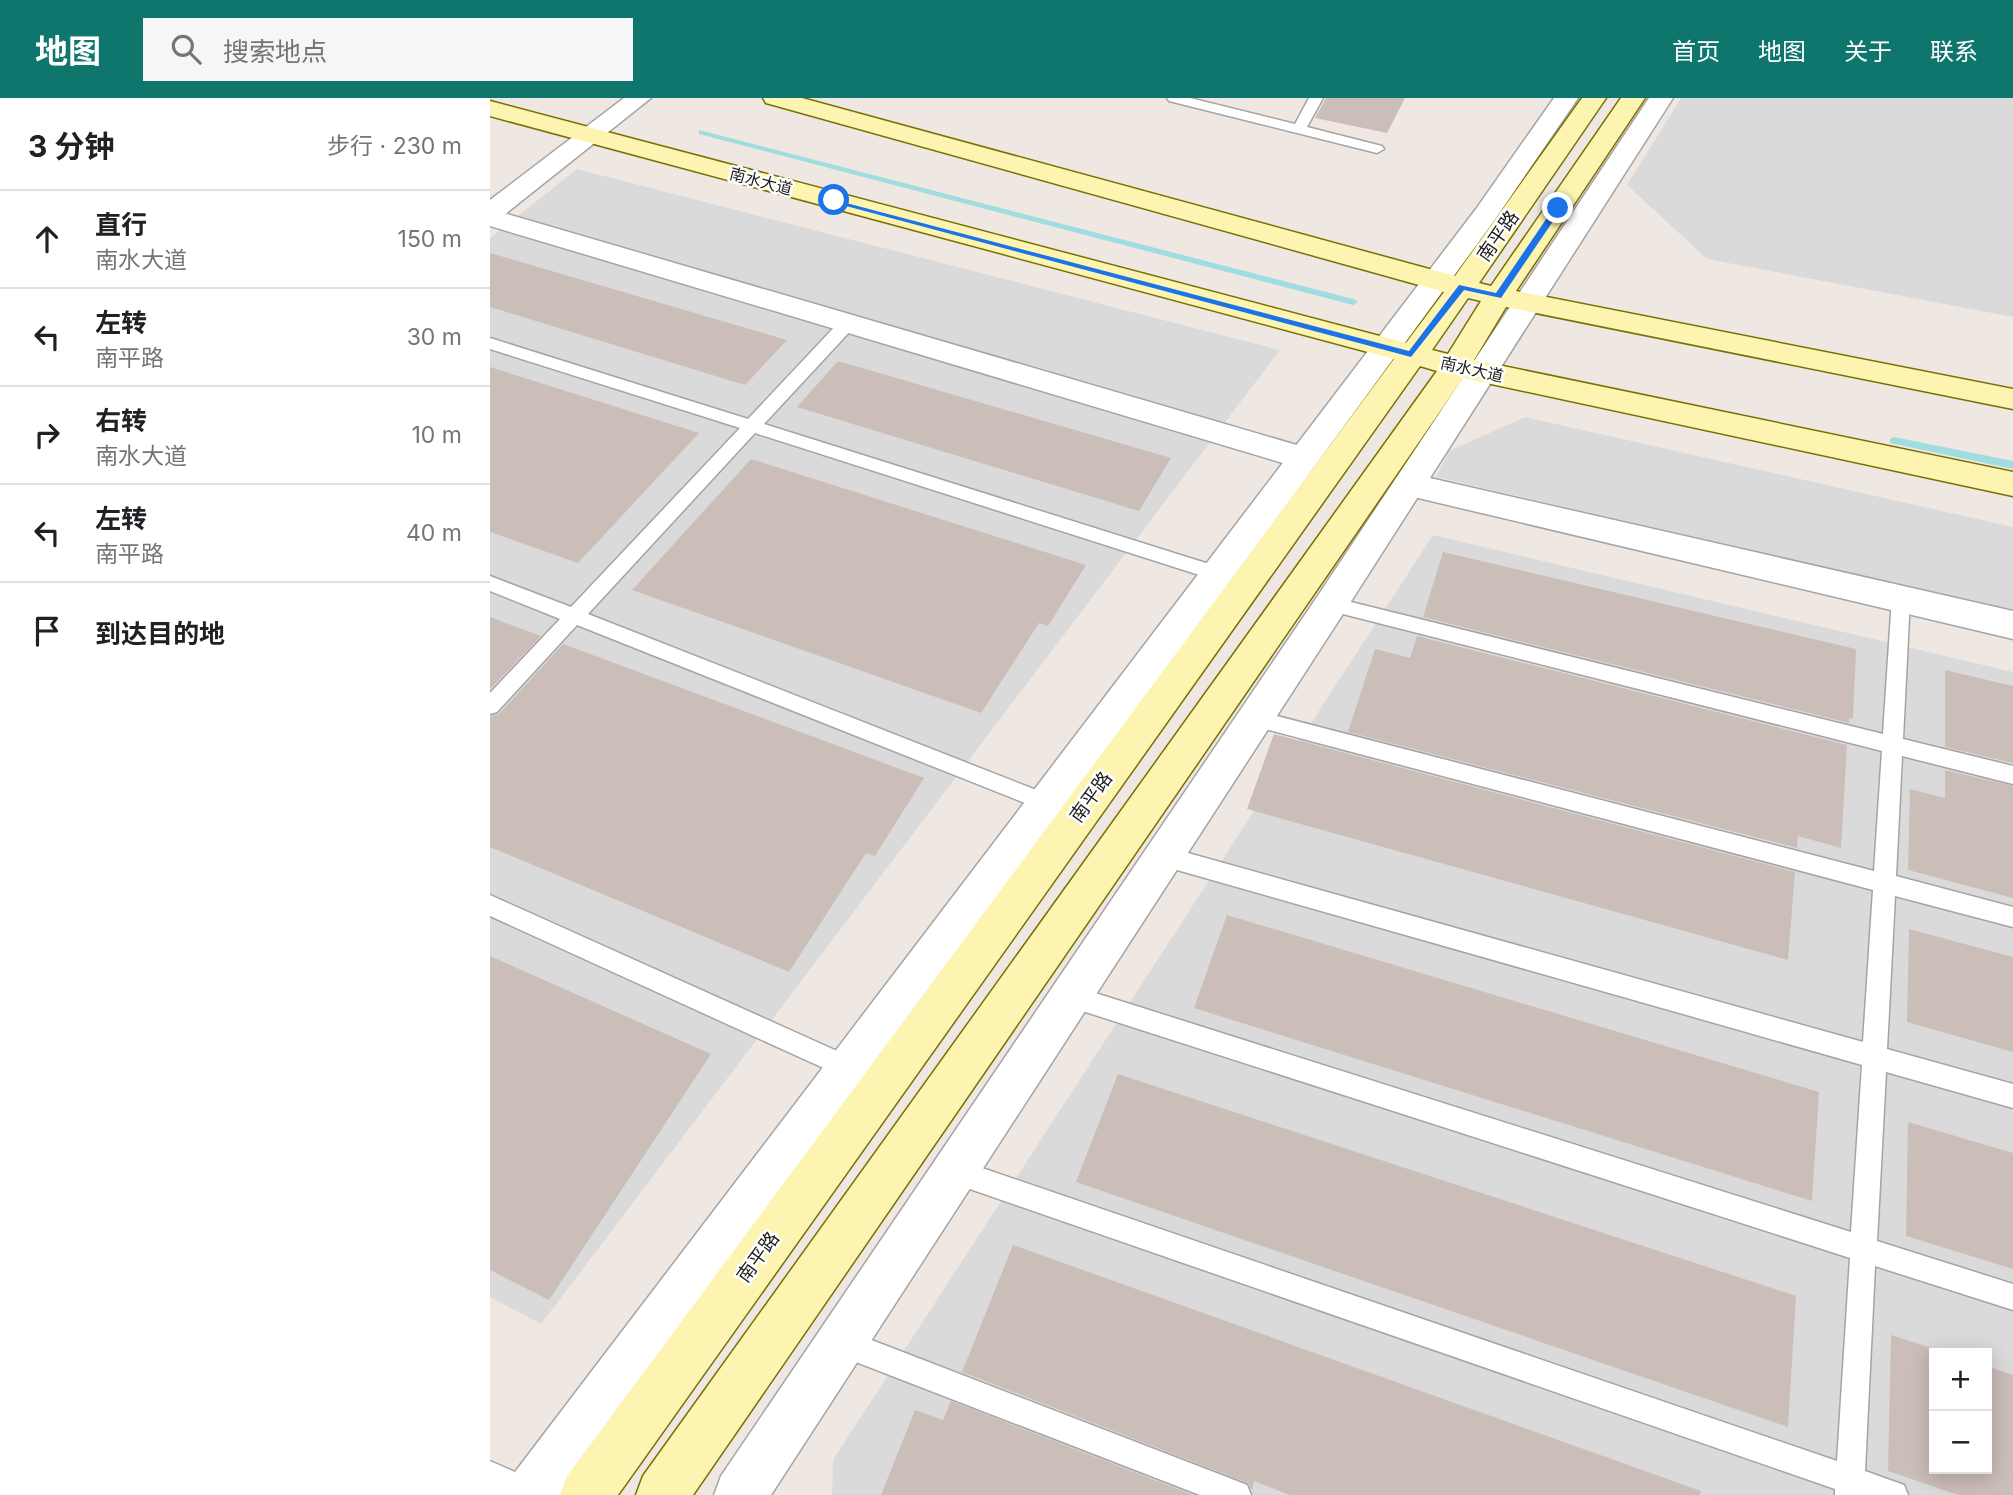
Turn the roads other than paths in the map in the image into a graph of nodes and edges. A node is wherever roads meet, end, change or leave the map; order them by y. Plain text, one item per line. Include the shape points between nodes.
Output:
1 (639, 98) edge
2 (775, 98) edge
3 (1174, 98) edge
4 (1317, 98) edge
5 (1566, 98) edge
6 (1594, 98) edge
7 (1633, 98) edge
8 (1661, 98) edge
9 (490, 108) edge
10 (1299, 130) junction
11 (592, 135) junction
12 (1377, 149) dead end
13 (490, 215) edge
14 (1481, 291) junction
15 (848, 323) junction
16 (490, 343) edge
17 (1398, 351) junction
18 (1469, 369) junction
19 (2013, 400) edge
20 (751, 426) junction
21 (1303, 457) junction
22 (2013, 484) edge
23 (1408, 485) junction
24 (1218, 573) junction
25 (490, 583) edge
26 (1901, 598) junction
27 (1331, 604) junction
28 (575, 615) junction
29 (2013, 625) edge
30 (490, 706) edge
31 (1254, 719) junction
32 (1892, 744) junction
33 (2013, 775) edge
34 (1047, 803) junction
35 (1163, 856) junction
36 (1885, 882) junction
37 (490, 905) edge
38 (2013, 917) edge
39 (1070, 996) junction
40 (1875, 1056) junction
41 (849, 1068) junction
42 (2013, 1096) edge
43 (953, 1171) junction
44 (1863, 1248) junction
45 (2013, 1297) edge
46 (843, 1343) junction
47 (490, 1487) edge
48 (1849, 1487) edge
49 (504, 1495) edge
50 (531, 1495) edge
51 (586, 1495) edge
52 (663, 1495) edge
53 (740, 1495) edge
54 (1237, 1495) edge
55 (1894, 1495) edge

1 - 11 street
2 - 14 main road
3 - 10 lane
4 - 10 lane
5 - 14 street via 1485,215
6 - 14 main road, 南平路
7 - 14 main road, 南平路
8 - 14 street
9 - 11 main road, 南水大道
10 - 12 lane
11 - 13 street
11 - 17 main road, 南水大道
13 - 15 street
14 - 17 street
14 - 18 main road, 南平路
14 - 19 main road
15 - 20 lane
15 - 21 street
16 - 20 lane
17 - 18 main road, 南水大道
17 - 21 street
17 - 51 main road, 南平路
18 - 22 main road, 南水大道
18 - 23 street
18 - 52 main road, 南平路
20 - 24 lane
20 - 28 lane
21 - 24 street
23 - 26 street
23 - 27 street
24 - 34 street
25 - 28 lane
26 - 29 street
26 - 32 lane
27 - 31 street
27 - 32 lane
28 - 30 lane
28 - 34 lane
31 - 35 street
31 - 36 lane
32 - 33 lane
32 - 36 lane
34 - 41 street
35 - 39 street
35 - 40 lane
36 - 38 lane
36 - 40 lane
37 - 41 lane
39 - 43 street
39 - 44 lane
40 - 42 lane
40 - 44 lane
41 - 50 street
43 - 46 street
43 - 48 lane
44 - 45 lane
44 - 48 lane
46 - 53 street
46 - 54 lane
47 - 49 street
48 - 55 lane

